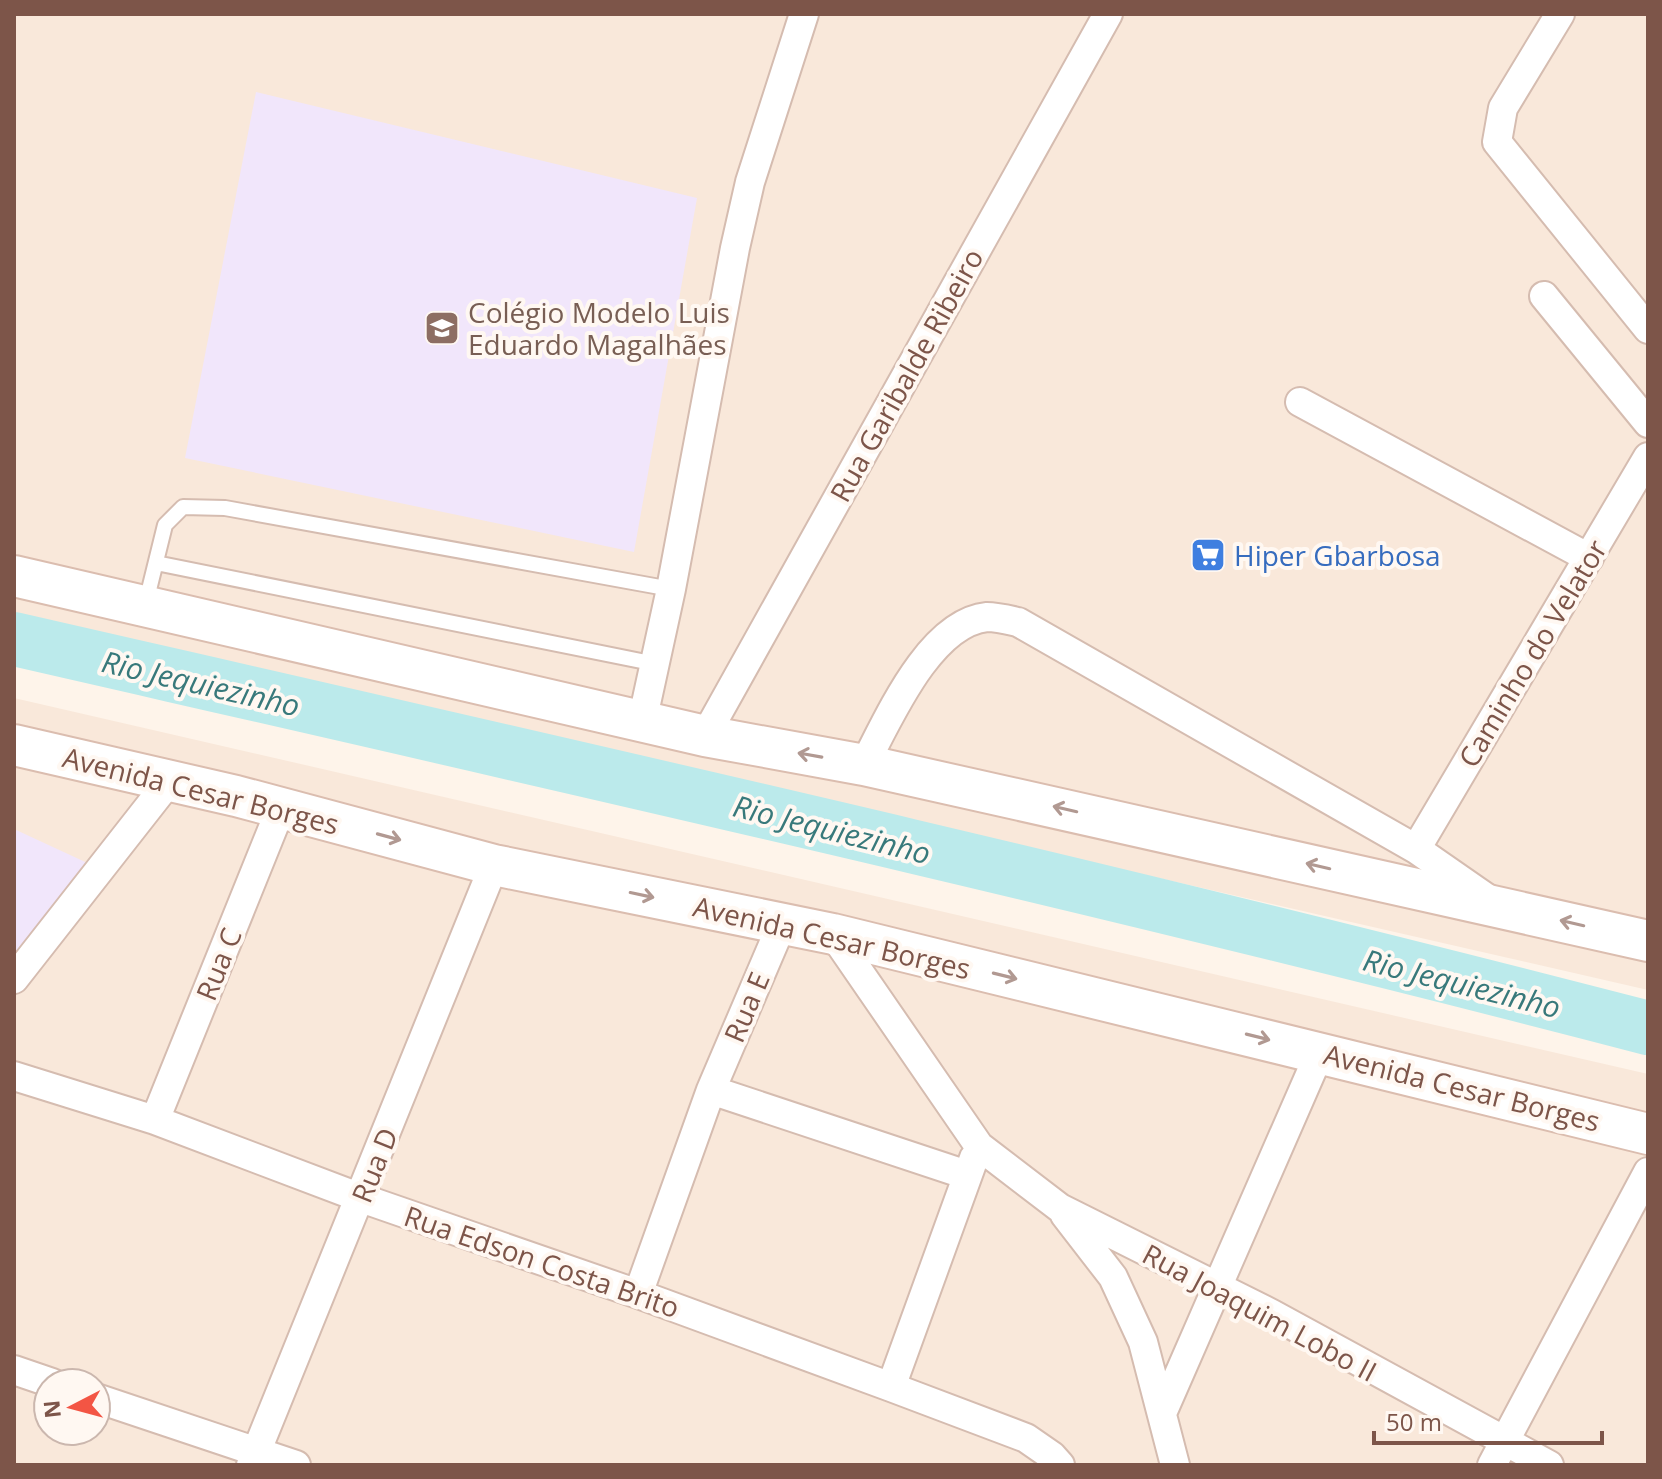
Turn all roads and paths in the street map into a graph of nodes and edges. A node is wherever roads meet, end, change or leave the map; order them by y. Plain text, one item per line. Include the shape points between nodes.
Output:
1 (804, 14) edge
2 (1108, 14) edge
3 (1560, 14) edge
4 (1544, 296) dead end
5 (1648, 329) edge
6 (1300, 402) dead end
7 (1648, 423) edge
8 (1648, 457) edge
9 (1589, 558) junction
10 (156, 563) junction
11 (14, 576) edge
12 (671, 589) junction
13 (145, 607) junction
14 (656, 664) junction
15 (642, 722) junction
16 (705, 736) junction
17 (14, 745) edge
18 (864, 765) junction
19 (170, 780) junction
20 (281, 808) junction
21 (1416, 849) junction
22 (494, 865) junction
23 (1499, 906) junction
24 (782, 924) junction
25 (833, 934) junction
26 (1648, 941) edge
27 (14, 979) edge
28 (1320, 1052) junction
29 (14, 1076) edge
30 (711, 1090) junction
31 (155, 1120) junction
32 (1648, 1134) edge
33 (979, 1146) junction
34 (1648, 1172) edge
35 (967, 1175) junction
36 (361, 1198) junction
37 (1060, 1208) junction
38 (1218, 1288) junction
39 (638, 1294) junction
40 (891, 1387) junction
41 (112, 1404) edge
42 (1163, 1411) junction
43 (1498, 1453) edge
44 (254, 1458) edge
45 (296, 1465) edge
46 (1060, 1465) edge
47 (1175, 1465) edge
48 (1549, 1465) edge

1 - 12 street via 747,195
2 - 16 street, Rua Garibalde Ribeiro
3 - 5 street via 1503,108 1497,142
4 - 7 street
6 - 9 street
8 - 9 street, Caminho do Velator
9 - 21 street, Caminho do Velator
10 - 12 lane via 165,525 183,507 225,508
10 - 13 lane
10 - 14 lane
11 - 13 main road
12 - 14 street
13 - 15 main road
14 - 15 street
15 - 16 main road
18 -> 16 main road
17 - 19 main road, Avenida Cesar Borges
18 - 21 street via 904,690 936,645 962,626 988,617 1018,622
23 -> 18 main road
19 - 20 main road, Avenida Cesar Borges
19 - 27 street
20 -> 22 main road, Avenida Cesar Borges
20 - 31 street, Rua C
21 - 23 street
22 -> 24 main road, Avenida Cesar Borges
22 - 36 street, Rua D
26 -> 23 main road
24 - 25 main road, Avenida Cesar Borges
24 - 30 street, Rua E
25 -> 28 main road, Avenida Cesar Borges
25 - 33 street, Rua Joaquim Lobo II
28 - 32 main road, Avenida Cesar Borges
28 - 38 street
29 - 31 street, Rua Edson Costa Brito
30 - 35 street
30 - 39 street, Rua E
31 - 36 street, Rua Edson Costa Brito
33 - 35 street
33 - 37 street, Rua Joaquim Lobo II
34 - 43 street
35 - 40 street
36 - 39 street, Rua Edson Costa Brito
36 - 44 street, Rua D
37 - 38 street, Rua Joaquim Lobo II
37 - 42 street via 1113,1277 1143,1342
38 - 42 street
38 - 43 street, Rua Joaquim Lobo II via 1272,1314
39 - 40 street, Rua Edson Costa Brito
40 - 46 street, Rua Edson Costa Brito via 1026,1438
41 - 44 street
42 - 47 street
43 - 48 street, Rua Joaquim Lobo II
44 - 45 street

